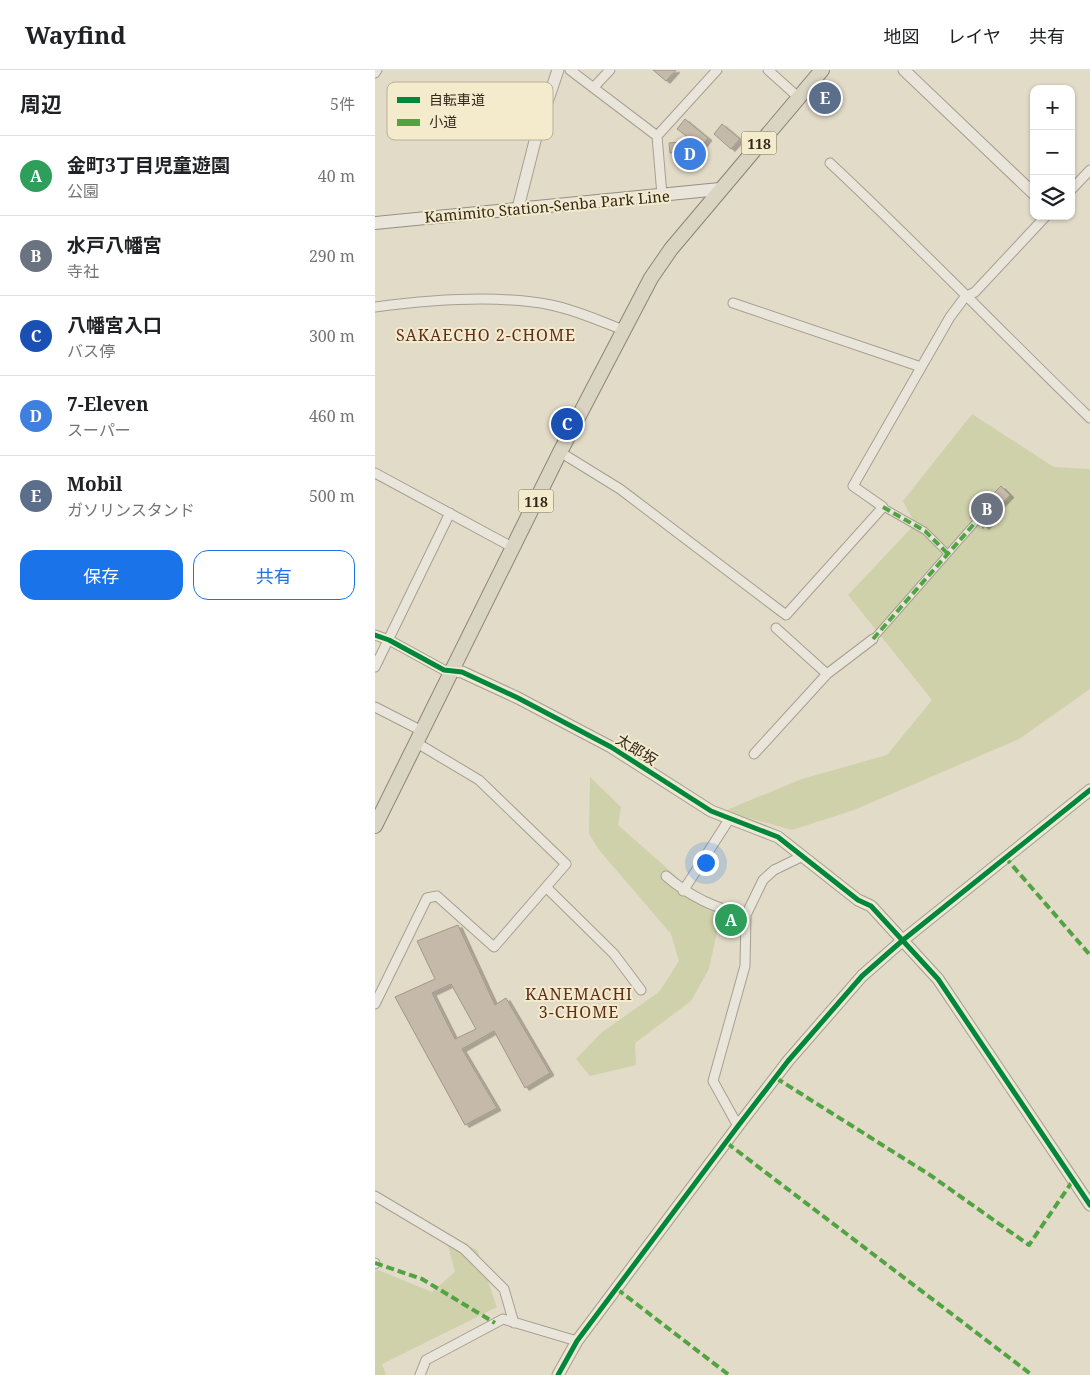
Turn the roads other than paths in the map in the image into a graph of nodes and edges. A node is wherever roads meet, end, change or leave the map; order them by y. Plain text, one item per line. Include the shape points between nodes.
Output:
1 (558, 70) edge
2 (570, 70) edge
3 (610, 70) edge
4 (717, 70) edge
5 (767, 70) edge
6 (823, 70) edge
7 (904, 70) edge
8 (553, 85) edge
9 (594, 87) junction
10 (799, 97) junction
11 (657, 136) junction
12 (535, 140) edge
13 (830, 163) dead end
14 (1090, 170) edge
15 (1075, 186) edge
16 (720, 189) junction
17 (1030, 190) edge
18 (662, 195) junction
19 (518, 208) junction
20 (1042, 220) edge
21 (375, 223) edge
22 (965, 297) junction
23 (733, 303) dead end
24 (375, 307) edge
25 (623, 330) junction
26 (921, 367) junction
27 (1090, 418) edge
28 (560, 452) junction
29 (375, 473) edge
30 (883, 507) junction
31 (450, 513) junction
32 (974, 524) dead end
33 (512, 547) junction
34 (947, 553) junction
35 (776, 628) dead end
36 (375, 635) edge
37 (873, 639) joint
38 (389, 640) junction
39 (375, 667) edge
40 (452, 671) junction
41 (827, 674) junction
42 (375, 707) edge
43 (419, 737) junction
44 (754, 754) dead end
45 (1090, 790) edge
46 (730, 818) junction
47 (375, 826) edge
48 (803, 856) junction
49 (667, 876) dead end
50 (547, 888) junction
51 (683, 891) junction
52 (746, 915) junction
53 (903, 940) junction
54 (641, 990) dead end
55 (375, 1004) edge
56 (738, 1126) junction
57 (375, 1196) edge
58 (1090, 1204) edge
59 (514, 1323) junction
60 (577, 1341) junction
61 (420, 1375) edge
62 (558, 1375) edge

1 - 8 street
2 - 9 street
3 - 9 street
4 - 11 street
5 - 10 street
6 - 10 highway, 118
7 - 17 street
9 - 11 street
10 - 16 highway, 118
11 - 18 street
12 - 19 street
13 - 22 street
14 - 15 street
16 - 18 main road, Kamimito Station-Senba Park Line
16 - 25 highway, 118 via 671,248
18 - 19 main road, Kamimito Station-Senba Park Line
19 - 21 main road, Kamimito Station-Senba Park Line
20 - 22 street via 975,292
22 - 26 street
22 - 27 street
23 - 26 street
24 - 25 street via 439,299 527,301 579,313
25 - 28 highway, 118
26 - 30 street via 853,486
28 - 30 street via 620,489 786,615
28 - 33 highway, 118
29 - 31 street
30 - 34 street via 925,531
31 - 33 street
31 - 38 street
32 - 34 street
33 - 40 highway, 118
34 - 37 street
35 - 41 street
36 - 38 street
37 - 41 street
38 - 39 street
38 - 40 street via 444,670
40 - 43 highway, 118
40 - 46 street, 太郎坂 via 462,672 518,698 611,747 711,811
41 - 44 street
42 - 43 street
43 - 47 highway, 118
43 - 50 street via 479,780 566,864
45 - 53 street
46 - 48 street, 太郎坂 via 778,837
46 - 51 street
48 - 52 street via 774,870 763,880
48 - 53 street, 太郎坂 via 858,900 871,906
49 - 51 street
50 - 54 street via 614,954
50 - 55 street via 494,947 437,896 427,898
51 - 52 street via 727,912
52 - 56 street via 745,966 713,1081
53 - 56 street via 861,976 788,1061
53 - 58 street, 太郎坂 via 938,979
56 - 60 street
57 - 59 street via 464,1249 504,1289
59 - 60 street
59 - 61 street via 503,1319 426,1360
60 - 62 street

